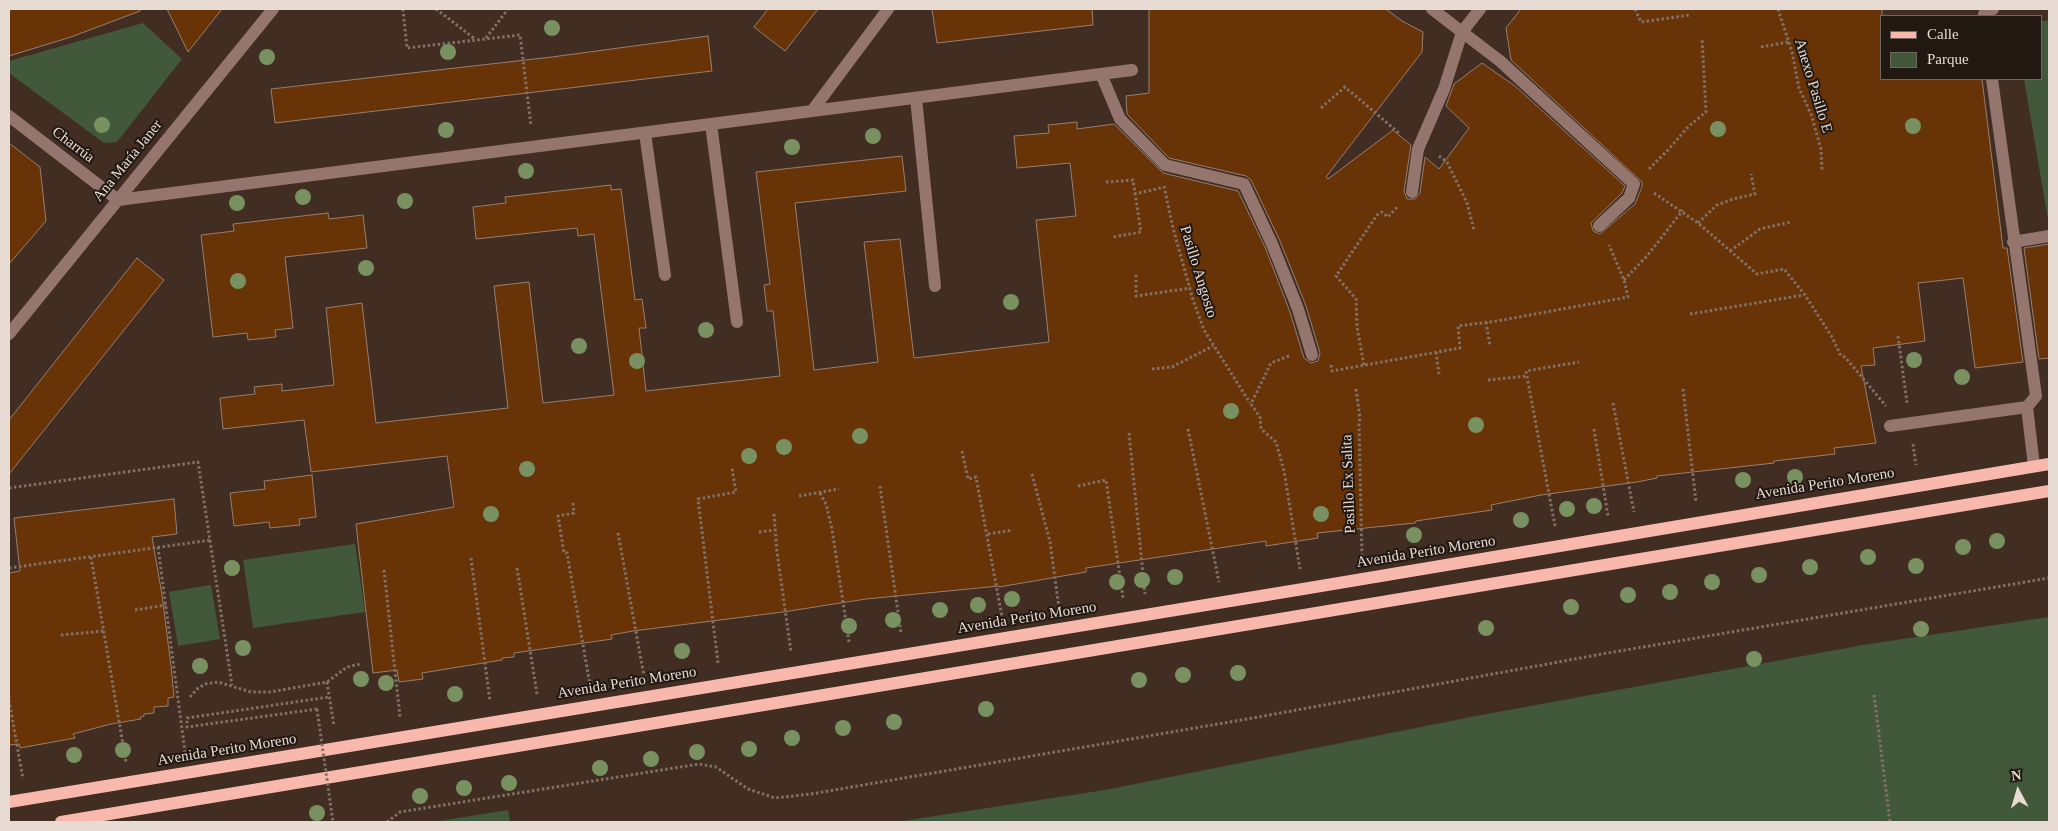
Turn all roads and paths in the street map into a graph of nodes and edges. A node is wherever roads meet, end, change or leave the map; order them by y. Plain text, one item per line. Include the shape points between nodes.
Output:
1 (273, 9) edge
2 (403, 9) edge
3 (437, 9) edge
4 (508, 9) edge
5 (888, 9) edge
6 (1432, 9) edge
7 (1480, 9) edge
8 (1635, 9) edge
9 (1778, 9) edge
10 (1690, 15) dead end
11 (1462, 32) junction
12 (1702, 38) dead end
13 (485, 39) junction
14 (476, 40) junction
15 (1788, 42) junction
16 (1761, 47) dead end
17 (1132, 70) dead end
18 (1101, 74) junction
19 (1992, 80) edge
20 (916, 98) junction
21 (1321, 108) dead end
22 (812, 111) junction
23 (9, 116) edge
24 (711, 124) junction
25 (645, 133) junction
26 (1419, 146) junction
27 (534, 147) junction
28 (1165, 165) junction
29 (1822, 170) dead end
30 (1751, 174) dead end
31 (1106, 182) dead end
32 (1634, 184) junction
33 (1164, 188) junction
34 (1412, 192) joint
35 (1134, 194) junction
36 (118, 200) junction
37 (1683, 210) junction
38 (1791, 222) dead end
39 (1698, 223) junction
40 (1600, 226) joint
41 (1474, 230) dead end
42 (2049, 236) edge
43 (1113, 237) dead end
44 (2013, 242) junction
45 (1730, 252) junction
46 (665, 274) dead end
47 (1136, 275) dead end
48 (1624, 280) junction
49 (935, 286) dead end
50 (1191, 288) junction
51 (1805, 295) junction
52 (1690, 314) dead end
53 (737, 322) dead end
54 (1486, 322) junction
55 (9, 334) edge
56 (1213, 346) junction
57 (1490, 346) dead end
58 (1436, 352) junction
59 (1312, 355) junction
60 (1579, 362) dead end
61 (1364, 365) junction
62 (1152, 369) dead end
63 (1439, 374) dead end
64 (1527, 376) junction
65 (1488, 380) dead end
66 (1356, 389) dead end
67 (1683, 389) dead end
68 (1613, 403) dead end
69 (1251, 404) junction
70 (2027, 407) junction
71 (1896, 425) joint
72 (1188, 429) dead end
73 (1594, 429) dead end
74 (1128, 433) dead end
75 (962, 451) dead end
76 (2049, 464) edge
77 (2034, 466) junction
78 (732, 468) dead end
79 (1032, 474) dead end
80 (880, 486) dead end
81 (1078, 486) dead end
82 (9, 488) edge
83 (839, 489) dead end
84 (2049, 490) edge
85 (820, 493) junction
86 (799, 496) dead end
87 (573, 503) dead end
88 (774, 514) dead end
89 (1698, 522) junction
90 (775, 530) junction
91 (1013, 530) dead end
92 (758, 532) dead end
93 (1638, 532) junction
94 (618, 533) dead end
95 (988, 534) junction
96 (1611, 537) junction
97 (211, 540) junction
98 (1559, 546) junction
99 (158, 547) junction
100 (91, 557) junction
101 (471, 558) dead end
102 (9, 568) edge
103 (517, 568) dead end
104 (384, 570) dead end
105 (1363, 578) junction
106 (2049, 578) edge
107 (1303, 589) junction
108 (1224, 602) junction
109 (166, 605) junction
110 (135, 610) dead end
111 (1148, 614) junction
112 (1126, 618) junction
113 (1061, 628) junction
114 (104, 631) junction
115 (61, 635) dead end
116 (1006, 637) junction
117 (904, 654) junction
118 (852, 662) junction
119 (360, 664) dead end
120 (794, 672) junction
121 (327, 682) junction
122 (721, 684) junction
123 (232, 685) junction
124 (1874, 695) dead end
125 (647, 696) junction
126 (190, 697) dead end
127 (329, 697) junction
128 (9, 700) edge
129 (593, 705) junction
130 (540, 714) junction
131 (493, 722) junction
132 (402, 737) junction
133 (337, 748) junction
134 (188, 773) junction
135 (129, 782) junction
136 (27, 799) junction
137 (9, 802) edge
138 (61, 822) edge
139 (333, 822) edge
140 (387, 822) edge
141 (1890, 822) edge

1 - 36 street, Ana María Janer
2 - 14 path via 408,48
3 - 14 path
4 - 13 path
5 - 22 street
6 - 11 street
7 - 11 street
8 - 10 path via 1641,22
9 - 15 path, Anexo Pasillo E
11 - 26 street via 1444,88
11 - 32 street via 1500,61
12 - 32 path via 1706,112
13 - 14 path
13 - 27 path via 520,35
15 - 16 path
15 - 29 path, Anexo Pasillo E via 1799,88 1812,114 1821,149
17 - 18 street
18 - 20 street
18 - 28 street via 1120,119
19 - 44 street
20 - 22 street
20 - 49 street
21 - 26 path via 1345,87
22 - 24 street
23 - 36 street, Charrúa
24 - 25 street
24 - 53 street
25 - 27 street
25 - 46 street
26 - 34 street
26 - 41 path via 1446,162 1467,203
27 - 36 street
28 - 33 path, Pasillo Angosto via 1162,176
28 - 59 street via 1244,184 1282,268
30 - 39 path via 1755,194 1717,205
31 - 35 path via 1133,180
32 - 37 path
32 - 40 street via 1629,198
33 - 35 path
33 - 50 path, Pasillo Angosto via 1172,228
34 - 61 path via 1388,217 1382,212 1377,215 1336,276 1356,299
35 - 43 path via 1141,232
36 - 55 street, Ana María Janer
37 - 39 path
37 - 48 path
38 - 45 path via 1760,229
39 - 45 path
40 - 48 path
42 - 44 street
44 - 70 street via 2036,396
45 - 51 path via 1757,274 1784,269
47 - 50 path via 1136,296
48 - 54 path via 1628,297
50 - 56 path, Pasillo Angosto via 1204,330
51 - 52 path
51 - 71 path via 1841,356 1845,357
54 - 57 path
54 - 58 path via 1458,326 1460,348
56 - 62 path via 1172,367
56 - 69 path, Pasillo Angosto
58 - 61 path
58 - 63 path
59 - 61 path via 1329,354 1332,371
59 - 69 path via 1289,356 1272,363
60 - 64 path via 1526,371
64 - 65 path
64 - 98 path
66 - 105 path, Pasillo Ex Salita via 1360,418
67 - 89 path
68 - 93 path
69 - 107 path, Pasillo Angosto via 1260,417 1261,429 1276,442 1284,471
70 - 71 street
70 - 77 street
72 - 108 path
73 - 96 path
74 - 111 path
75 - 95 path via 968,479 976,477
76 - 77 main road, Avenida Perito Moreno
77 - 89 main road, Avenida Perito Moreno
78 - 122 path via 736,492 698,499
79 - 113 path via 1050,542
80 - 117 path
81 - 112 path via 1106,480
82 - 97 path via 198,462
83 - 85 path
84 - 138 main road
85 - 86 path
85 - 118 path via 832,529
87 - 129 path via 574,513 558,516
88 - 90 path
89 - 93 main road, Avenida Perito Moreno
90 - 92 path
90 - 120 path
91 - 95 path
93 - 96 main road, Avenida Perito Moreno
94 - 125 path
95 - 116 path
96 - 98 main road, Avenida Perito Moreno
97 - 99 path
97 - 123 path
98 - 105 main road, Avenida Perito Moreno
99 - 100 path
99 - 109 path
100 - 102 path
100 - 114 path
101 - 131 path
103 - 130 path
104 - 132 path
105 - 107 main road, Avenida Perito Moreno
106 - 140 path via 811,794 775,798 748,789 716,767 699,764 400,812
107 - 108 main road, Avenida Perito Moreno
108 - 111 main road, Avenida Perito Moreno
109 - 110 path
109 - 134 path
111 - 112 main road, Avenida Perito Moreno
112 - 113 main road, Avenida Perito Moreno
113 - 116 main road, Avenida Perito Moreno
114 - 115 path
114 - 135 path
116 - 117 main road, Avenida Perito Moreno
117 - 118 main road, Avenida Perito Moreno
118 - 120 main road, Avenida Perito Moreno
119 - 121 path via 347,667
120 - 122 main road, Avenida Perito Moreno
121 - 123 path via 270,692 251,692
121 - 127 path
122 - 125 main road, Avenida Perito Moreno
123 - 126 path via 205,684
124 - 141 path
125 - 129 main road, Avenida Perito Moreno
127 - 133 path
127 - 139 path, bridge via 186,718 187,727 317,709
128 - 136 path
129 - 130 main road, Avenida Perito Moreno
130 - 131 main road, Avenida Perito Moreno
131 - 132 main road, Avenida Perito Moreno
132 - 133 main road, Avenida Perito Moreno
133 - 134 main road, Avenida Perito Moreno
134 - 135 main road, Avenida Perito Moreno
135 - 136 main road, Avenida Perito Moreno
136 - 137 main road, Avenida Perito Moreno

